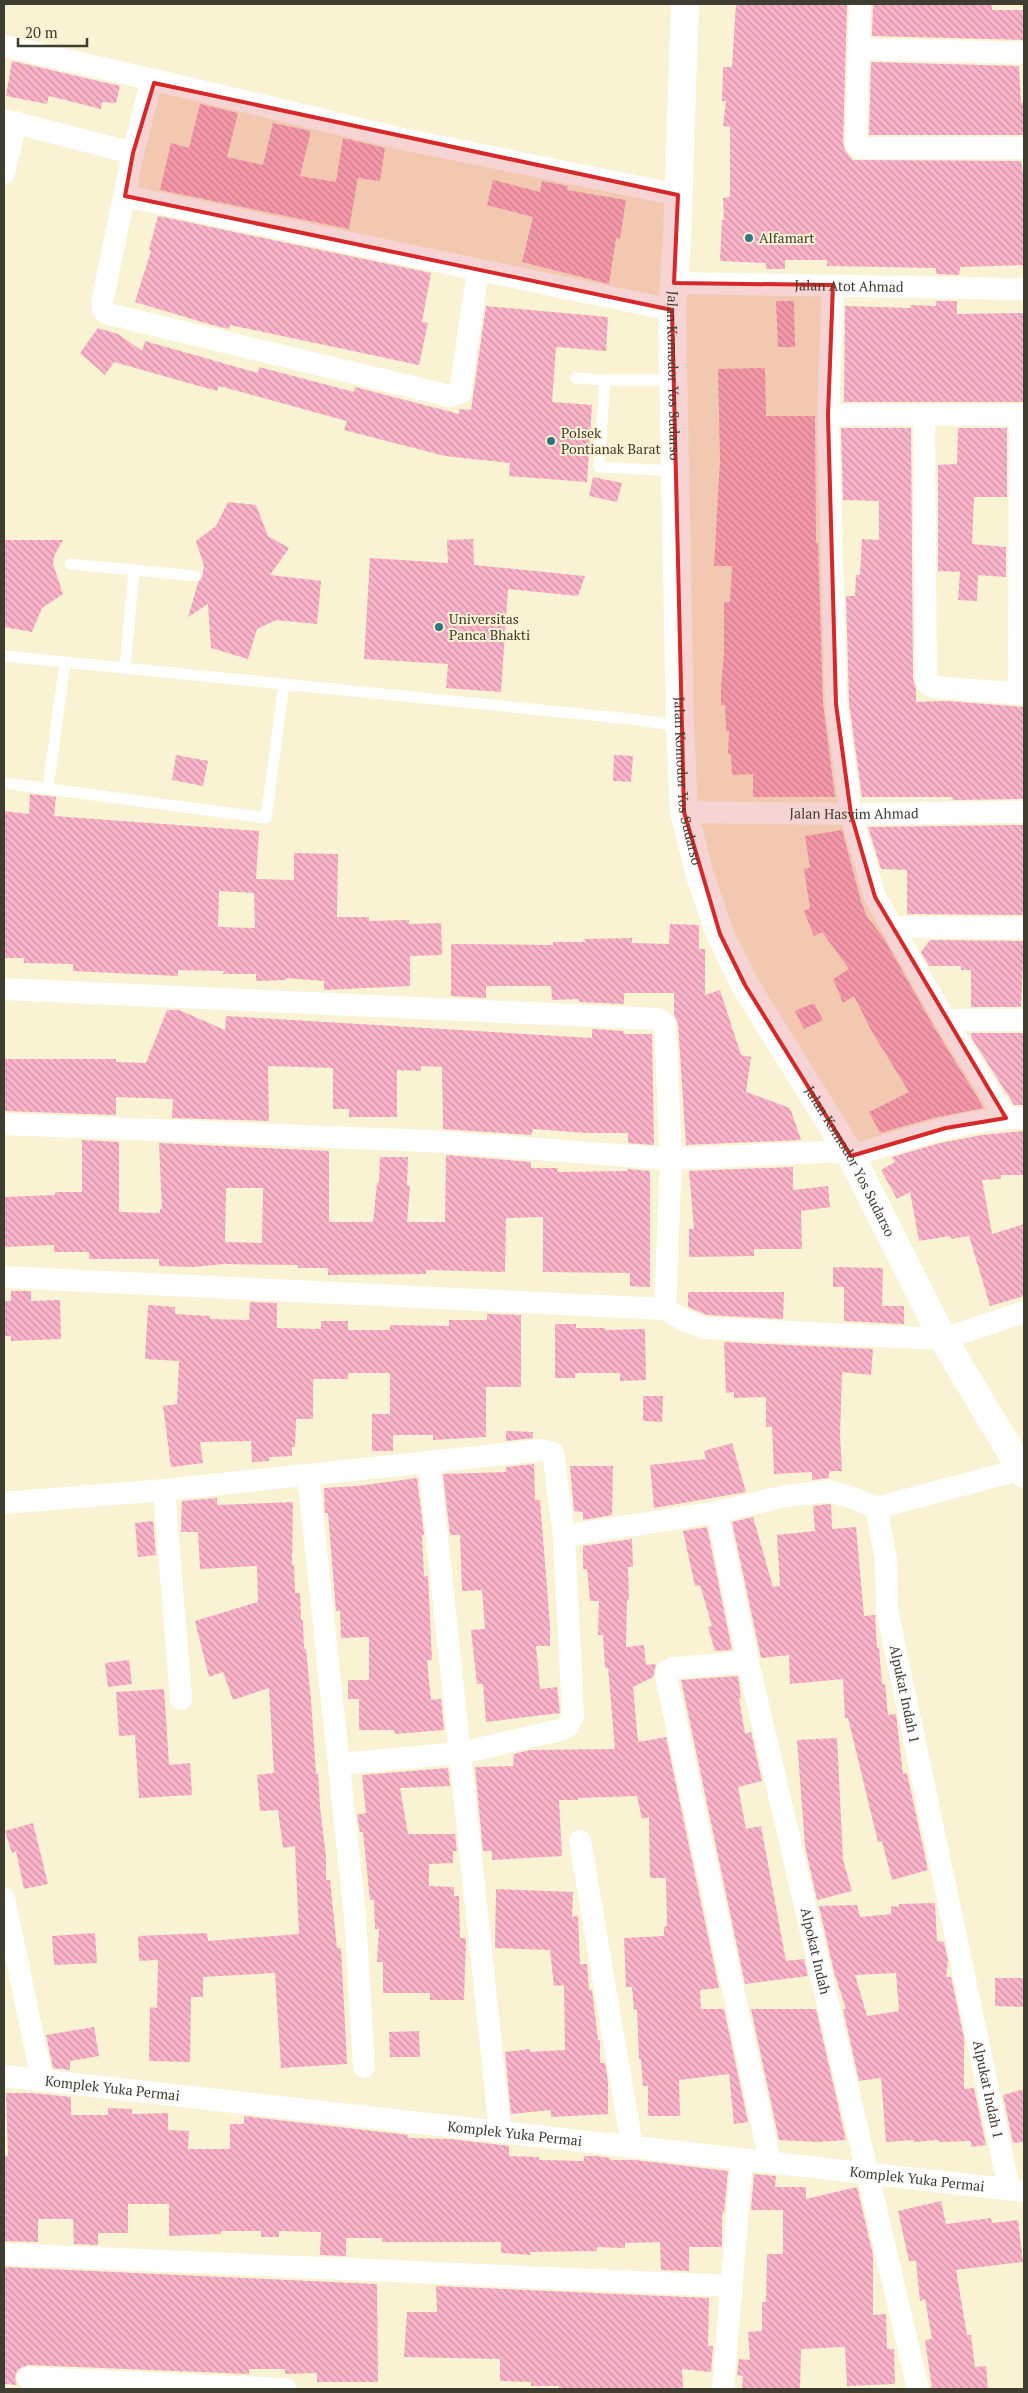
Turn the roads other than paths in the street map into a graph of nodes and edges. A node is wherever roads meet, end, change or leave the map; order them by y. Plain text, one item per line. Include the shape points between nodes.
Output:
1 (685, 4) edge
2 (860, 4) edge
3 (4, 46) edge
4 (859, 48) junction
5 (1024, 53) edge
6 (159, 81) junction
7 (10, 121) edge
8 (1024, 148) edge
9 (132, 153) junction
10 (4, 172) edge
11 (678, 195) junction
12 (125, 196) junction
13 (478, 270) junction
14 (674, 283) junction
15 (832, 285) junction
16 (1024, 289) edge
17 (672, 310) junction
18 (576, 378) dead end
19 (605, 380) junction
20 (673, 380) junction
21 (828, 415) junction
22 (924, 415) junction
23 (1022, 415) edge
24 (675, 471) junction
25 (70, 564) dead end
26 (134, 570) junction
27 (195, 576) dead end
28 (4, 656) edge
29 (65, 662) junction
30 (125, 668) junction
31 (284, 684) junction
32 (1021, 694) edge
33 (680, 726) junction
34 (4, 783) edge
35 (48, 788) junction
36 (684, 812) junction
37 (1024, 812) edge
38 (851, 814) junction
39 (892, 927) junction
40 (1024, 928) edge
41 (4, 989) edge
42 (945, 1020) junction
43 (1024, 1020) edge
44 (1015, 1118) edge
45 (4, 1124) edge
46 (849, 1154) junction
47 (671, 1159) junction
48 (4, 1277) edge
49 (665, 1309) junction
50 (1024, 1312) edge
51 (943, 1339) junction
52 (429, 1462) junction
53 (1023, 1471) edge
54 (308, 1476) junction
55 (164, 1490) junction
56 (4, 1503) edge
57 (876, 1508) junction
58 (717, 1512) junction
59 (564, 1536) junction
60 (748, 1662) junction
61 (181, 1698) dead end
62 (461, 1753) junction
63 (339, 1764) junction
64 (580, 1841) dead end
65 (4, 1898) edge
66 (364, 2066) dead end
67 (4, 2076) edge
68 (42, 2080) junction
69 (500, 2131) junction
70 (632, 2146) junction
71 (742, 2159) junction
72 (770, 2162) junction
73 (868, 2173) junction
74 (1017, 2190) edge
75 (4, 2254) edge
76 (730, 2286) junction
77 (28, 2378) dead end
78 (286, 2389) edge
79 (723, 2389) edge
80 (918, 2389) edge

1 - 11 street, Jalan Komodor Yos Sudarso
2 - 4 street
3 - 6 street
4 - 5 street
4 - 8 street via 856,144 859,148
6 - 9 street via 150,86
6 - 11 street via 403,139
7 - 9 street
7 - 10 street
9 - 12 street
11 - 14 street, Jalan Komodor Yos Sudarso
12 - 13 street
12 - 13 street via 102,302 103,310 108,314 450,396 460,393
13 - 17 street
14 - 15 street, Jalan Atot Ahmad
14 - 17 street, Jalan Komodor Yos Sudarso
15 - 16 street, Jalan Atot Ahmad
15 - 21 street
17 - 20 street, Jalan Komodor Yos Sudarso
18 - 19 lane
19 - 20 lane
19 - 24 lane via 599,467
20 - 24 street, Jalan Komodor Yos Sudarso
21 - 22 street
21 - 38 street via 836,704
22 - 23 street
22 - 32 street via 926,679 934,687
23 - 32 street
24 - 33 street, Jalan Komodor Yos Sudarso
25 - 26 lane
26 - 27 lane
26 - 30 lane
28 - 29 lane
29 - 30 lane
29 - 35 lane
30 - 31 lane
31 - 33 lane
31 - 35 lane via 266,818
33 - 36 street, Jalan Komodor Yos Sudarso
34 - 35 lane
36 - 38 street, Jalan Hasyim Ahmad
36 - 46 street, Jalan Komodor Yos Sudarso via 700,876 720,934 745,985
37 - 38 street, Jalan Hasyim Ahmad
38 - 39 street via 875,897
39 - 40 street
39 - 42 street
41 - 47 street via 658,1019 665,1024
42 - 43 street
42 - 44 street
44 - 46 street via 946,1128
45 - 47 street via 429,1141
46 - 47 street
46 - 51 street, Jalan Komodor Yos Sudarso
47 - 49 street
48 - 49 street
49 - 51 street via 704,1328
50 - 51 street
51 - 53 street, Jalan Komodor Yos Sudarso
52 - 54 street
52 - 59 street via 550,1451 553,1453
52 - 62 street
53 - 57 street
54 - 55 street
54 - 63 street
55 - 56 street
55 - 61 street
57 - 58 street via 830,1492 786,1496
57 - 74 street, Alpukat Indah 1 via 886,1559 887,1610
58 - 59 street
58 - 60 street, Alpokat Indah
59 - 62 street via 573,1716 568,1726 560,1730
60 - 72 street via 673,1668 667,1671 666,1676
60 - 73 street, Alpokat Indah
62 - 63 street
62 - 69 street
63 - 66 street via 355,1916
64 - 70 street
65 - 68 street
67 - 68 street, Komplek Yuka Permai
68 - 69 street, Komplek Yuka Permai
69 - 70 street, Komplek Yuka Permai
70 - 71 street, Komplek Yuka Permai
71 - 72 street, Komplek Yuka Permai
71 - 76 street
72 - 73 street, Komplek Yuka Permai
73 - 74 street, Komplek Yuka Permai
73 - 80 street, Alpokat Indah
75 - 76 street
76 - 79 street
77 - 78 street

